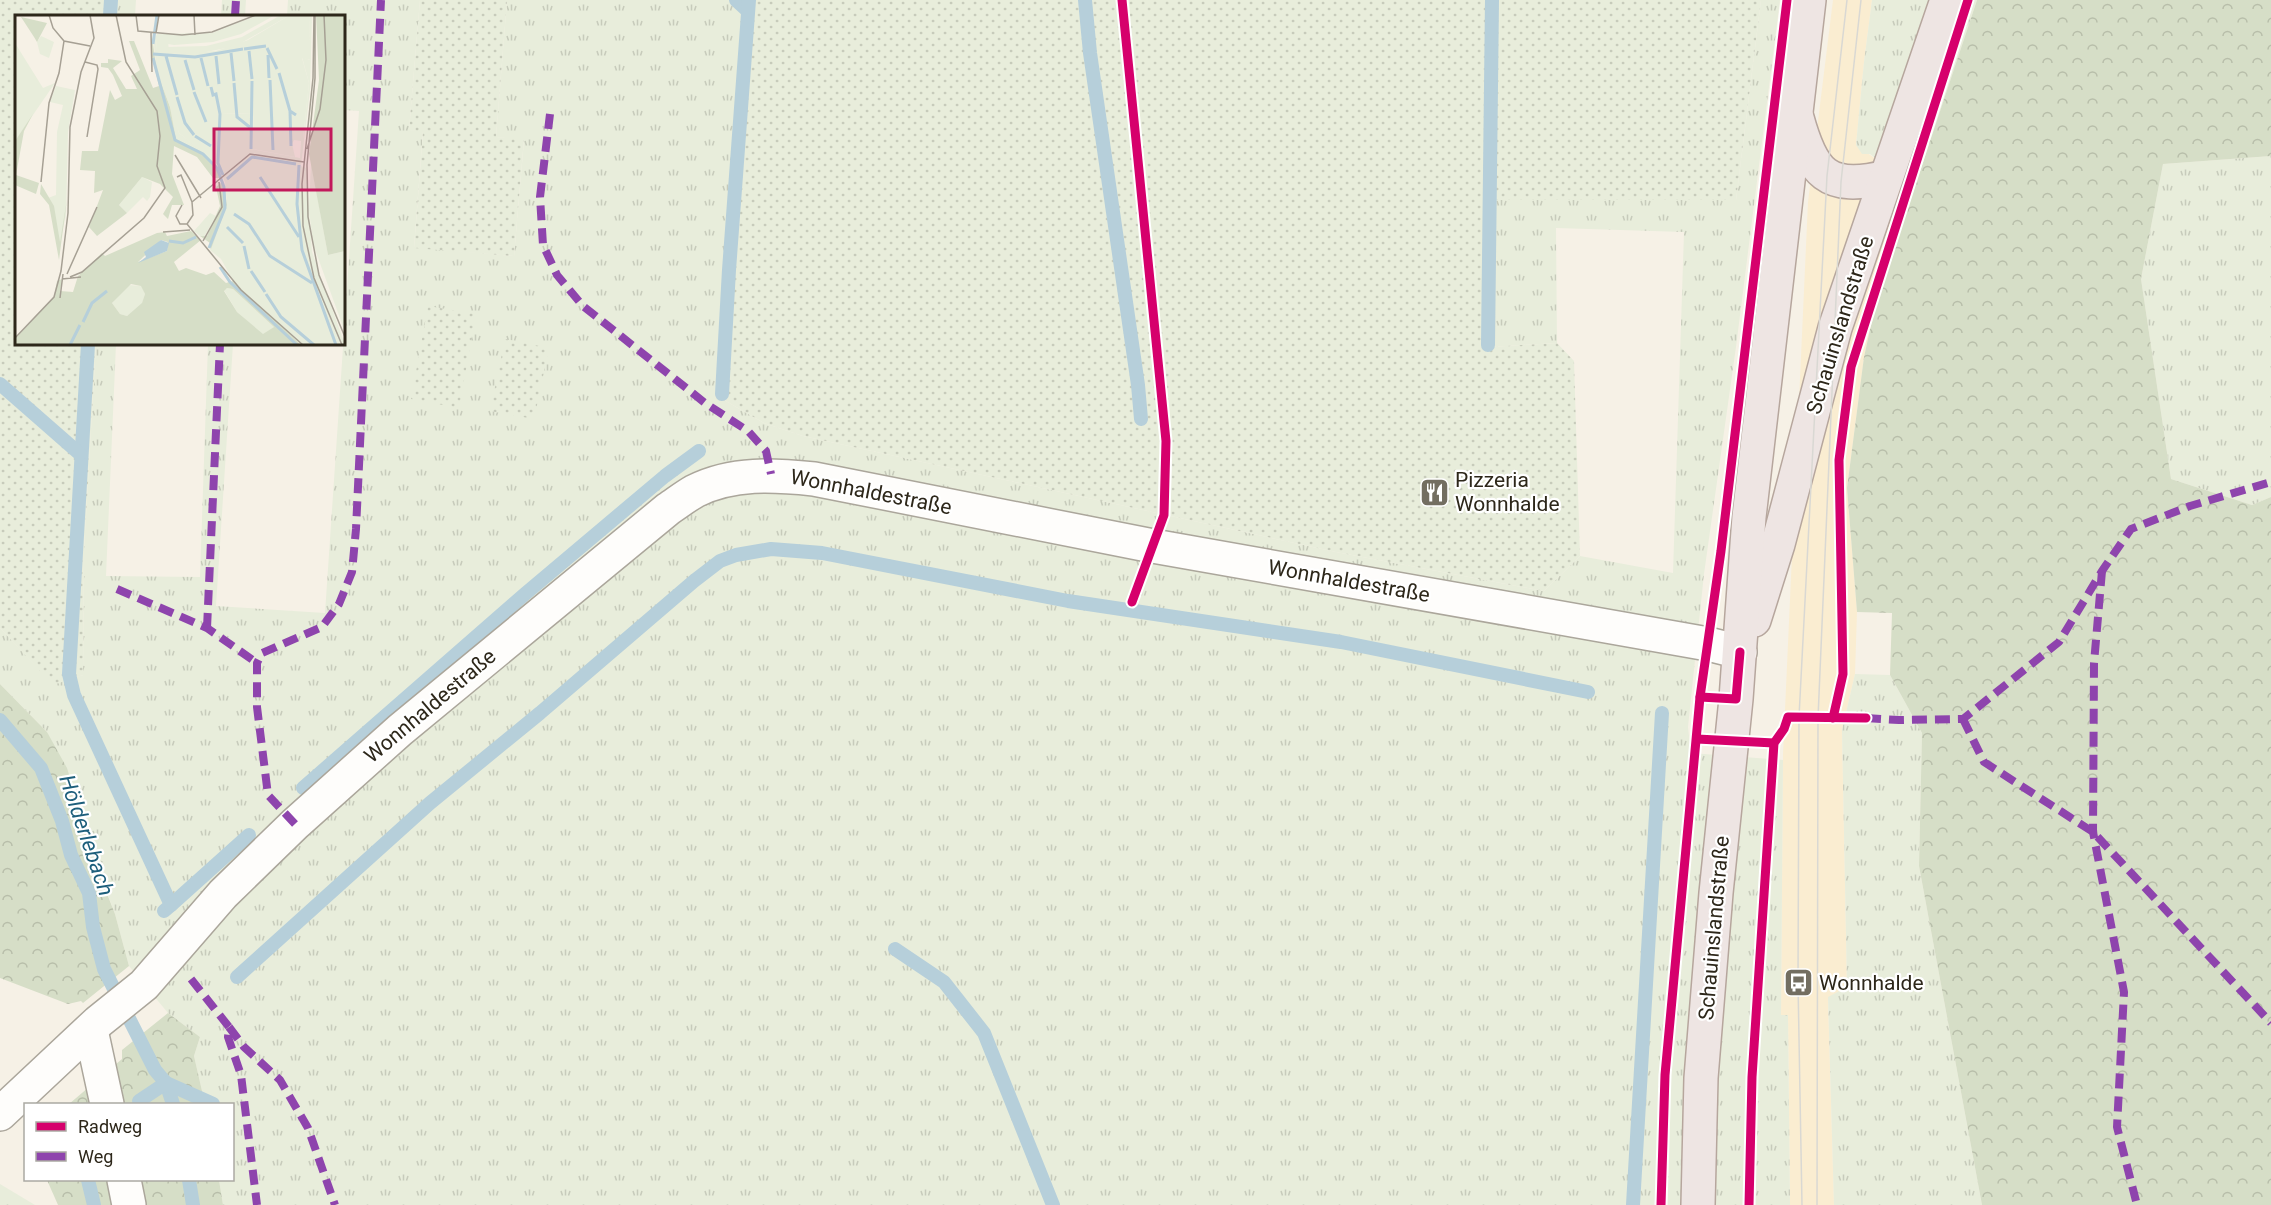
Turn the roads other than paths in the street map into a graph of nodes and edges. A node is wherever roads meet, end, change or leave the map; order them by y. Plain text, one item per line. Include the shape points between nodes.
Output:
1 (1809, 0) edge
2 (1947, 0) edge
3 (1795, 111) junction
4 (1886, 177) junction
5 (1740, 652) junction
6 (94, 1026) junction
7 (107, 1103) edge
8 (0, 1114) edge
9 (124, 1181) edge
10 (129, 1205) edge
11 (1698, 1205) edge

1 - 3 main road, Schauinslandstraße
2 - 4 main road, Schauinslandstraße
3 - 4 main road via 1805,148 1827,176 1841,182
3 - 5 main road, Schauinslandstraße via 1749,517
4 - 5 main road, Schauinslandstraße via 1835,328 1759,609
5 - 6 street, Wonnhaldestraße via 1153,546 814,479 771,474 728,479 695,491 668,509 400,730 295,824 223,894 144,985
5 - 11 main road, Schauinslandstraße via 1701,1078
6 - 7 street
6 - 8 street, Wonnhaldestraße
9 - 10 street

